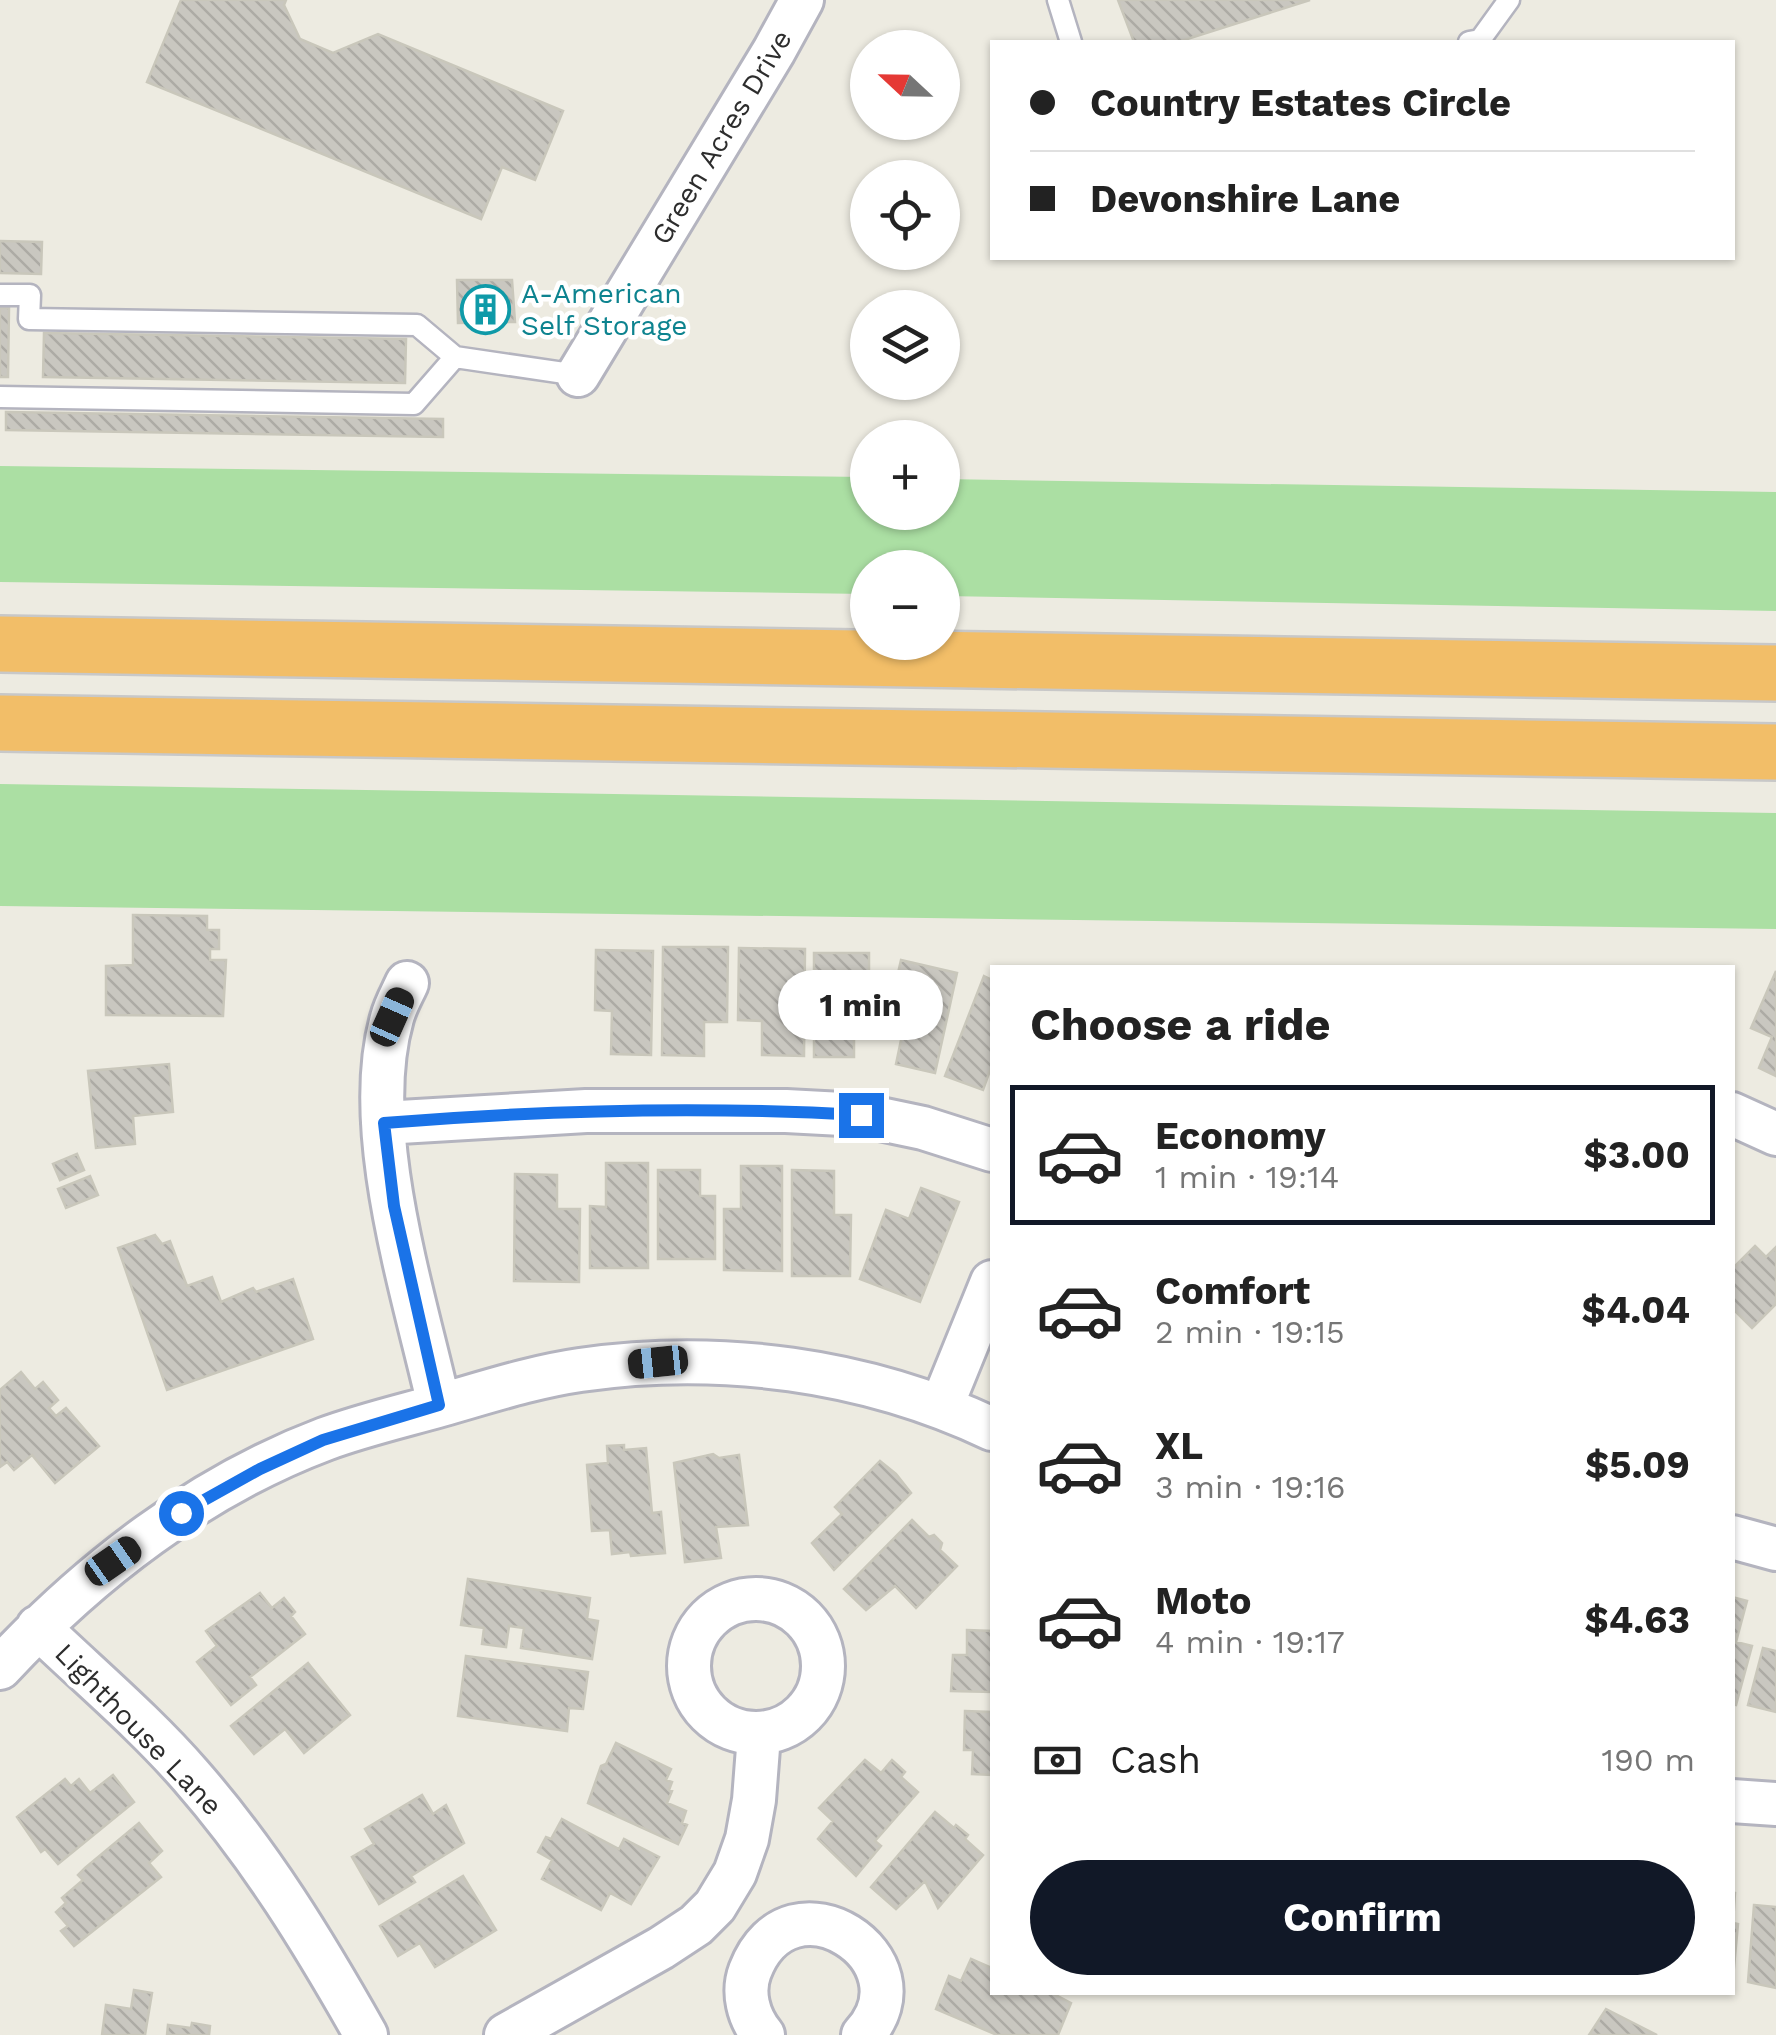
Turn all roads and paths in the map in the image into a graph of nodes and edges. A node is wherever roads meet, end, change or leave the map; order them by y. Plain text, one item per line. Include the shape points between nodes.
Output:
1 (802, 0) edge
2 (1058, 0) edge
3 (1509, 0) edge
4 (1070, 40) edge
5 (1480, 40) edge
6 (0, 295) edge
7 (454, 357) junction
8 (578, 375) joint
9 (0, 397) edge
10 (0, 644) edge
11 (1776, 673) edge
12 (0, 723) edge
13 (1776, 752) edge
14 (407, 983) dead end
15 (1735, 1115) edge
16 (384, 1123) junction
17 (1776, 1134) edge
18 (990, 1149) edge
19 (990, 1287) edge
20 (439, 1405) junction
21 (942, 1406) junction
22 (990, 1428) edge
23 (1735, 1537) edge
24 (1776, 1549) edge
25 (38, 1626) junction
26 (0, 1668) edge
27 (758, 1735) dead end
28 (1735, 1801) edge
29 (1776, 1804) edge
30 (714, 1906) junction
31 (764, 1946) junction
32 (366, 2035) edge
33 (506, 2035) edge
34 (763, 2035) edge
35 (863, 2035) edge

1 - 8 street, Green Acres Drive
2 - 4 lane
3 - 5 lane
6 - 7 lane via 30,295 29,319 417,325
7 - 8 lane
7 - 9 lane via 414,404
10 - 11 highway
12 - 13 highway
14 - 16 street via 392,1017 384,1063
15 - 17 street
16 - 18 street via 586,1110 786,1111 861,1115
16 - 20 street via 394,1206
19 - 21 street
20 - 21 street via 578,1370 658,1362 804,1371
20 - 25 street via 323,1440 260,1469 113,1561
21 - 22 street
23 - 24 street
25 - 26 street
25 - 32 street, Lighthouse Lane via 189,1773 241,1836 304,1926
27 - 30 street via 747,1839
28 - 29 street
30 - 31 street
30 - 33 street via 661,1948
31 - 34 street via 746,1981 748,2008
31 - 35 street via 773,1936 810,1924 836,1928 858,1942 879,1974 880,2001

